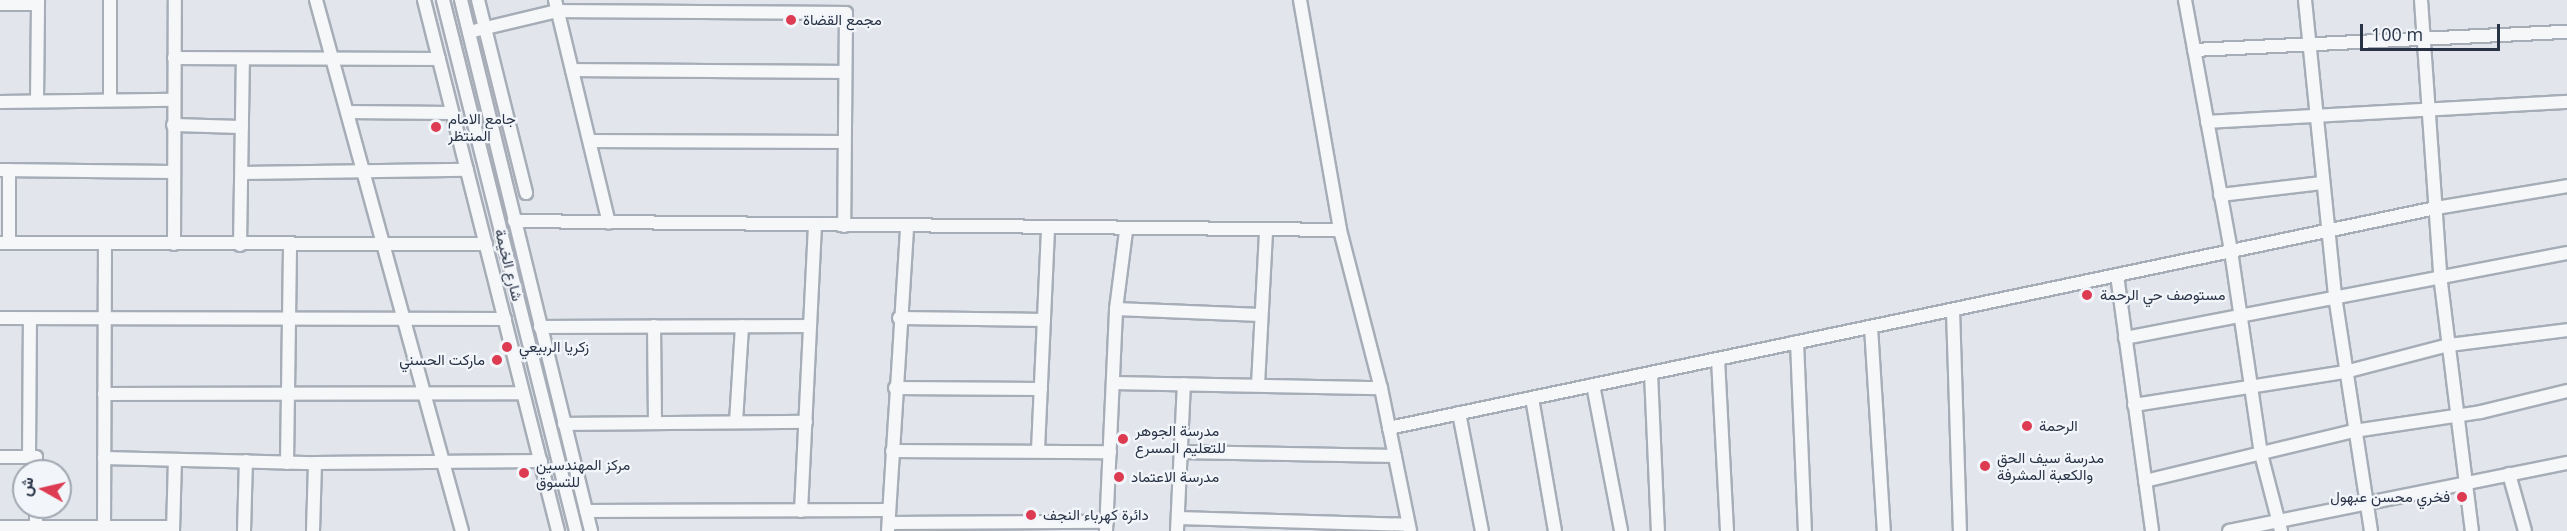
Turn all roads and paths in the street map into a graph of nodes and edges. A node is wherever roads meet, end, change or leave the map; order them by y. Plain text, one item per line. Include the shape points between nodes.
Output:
1 (110, 0) edge
2 (175, 0) edge
3 (316, 0) edge
4 (424, 0) edge
5 (443, 0) edge
6 (461, 0) edge
7 (478, 0) edge
8 (1300, 0) edge
9 (2185, 0) edge
10 (2305, 0) edge
11 (2421, 0) edge
12 (38, 2) edge
13 (0, 4) edge
14 (556, 5) edge
15 (485, 27) junction
16 (469, 32) junction
17 (2567, 32) edge
18 (2424, 39) junction
19 (2309, 45) junction
20 (2194, 50) junction
21 (174, 58) junction
22 (243, 59) junction
23 (332, 59) junction
24 (439, 59) junction
25 (572, 70) junction
26 (845, 72) junction
27 (110, 100) junction
28 (174, 100) junction
29 (37, 101) junction
30 (0, 102) edge
31 (2567, 102) edge
32 (2429, 110) junction
33 (346, 112) junction
34 (452, 113) junction
35 (2316, 116) junction
36 (2207, 122) junction
37 (174, 125) junction
38 (242, 127) junction
39 (590, 141) junction
40 (844, 142) junction
41 (4, 170) edge
42 (362, 170) junction
43 (467, 171) junction
44 (172, 172) junction
45 (242, 172) junction
46 (2322, 183) junction
47 (2567, 186) edge
48 (526, 193) dead end
49 (2220, 195) junction
50 (2436, 208) junction
51 (497, 215) junction
52 (479, 219) junction
53 (514, 221) junction
54 (609, 223) junction
55 (815, 226) junction
56 (844, 226) junction
57 (907, 228) junction
58 (1048, 229) junction
59 (1340, 230) junction
60 (1126, 231) junction
61 (2327, 231) junction
62 (1266, 233) junction
63 (4, 243) edge
64 (105, 244) junction
65 (174, 244) junction
66 (382, 244) junction
67 (486, 244) junction
68 (240, 245) junction
69 (290, 245) junction
70 (2231, 251) junction
71 (2567, 253) edge
72 (2117, 275) junction
73 (2440, 275) junction
74 (2335, 296) junction
75 (1116, 309) junction
76 (1953, 310) junction
77 (1261, 315) junction
78 (2240, 315) junction
79 (522, 317) junction
80 (0, 318) edge
81 (30, 318) junction
82 (105, 318) junction
83 (899, 318) junction
84 (505, 319) junction
85 (403, 320) junction
86 (1044, 320) junction
87 (289, 321) junction
88 (654, 326) junction
89 (742, 326) junction
90 (810, 326) junction
91 (1871, 327) junction
92 (2567, 330) edge
93 (541, 332) junction
94 (2125, 338) junction
95 (1797, 342) junction
96 (2449, 345) junction
97 (1718, 359) junction
98 (2345, 372) junction
99 (1651, 373) junction
100 (539, 382) junction
101 (1113, 383) junction
102 (1184, 384) junction
103 (2249, 384) junction
104 (1258, 385) junction
105 (1593, 385) junction
106 (895, 388) junction
107 (1382, 388) junction
108 (1041, 389) junction
109 (2567, 391) edge
110 (421, 392) junction
111 (288, 393) junction
112 (522, 393) junction
113 (104, 394) junction
114 (1532, 398) junction
115 (2134, 405) junction
116 (560, 406) junction
117 (1459, 413) junction
118 (2457, 415) junction
119 (736, 422) junction
120 (806, 422) junction
121 (655, 423) junction
122 (564, 424) junction
123 (1389, 428) junction
124 (2355, 431) junction
125 (1038, 450) junction
126 (892, 451) junction
127 (1110, 452) junction
128 (1181, 452) junction
129 (2261, 454) junction
130 (1395, 456) junction
131 (0, 457) edge
132 (29, 457) junction
133 (104, 458) junction
134 (36, 459) edge
135 (175, 460) junction
136 (246, 461) junction
137 (541, 461) junction
138 (442, 462) junction
139 (287, 463) junction
140 (315, 463) junction
141 (2567, 463) edge
142 (2510, 474) junction
143 (2145, 481) junction
144 (2466, 481) junction
145 (2365, 501) junction
146 (586, 511) junction
147 (801, 511) junction
148 (1178, 518) junction
149 (36, 519) edge
150 (889, 521) edge
151 (1107, 526) edge
152 (2280, 526) edge
153 (0, 527) edge
154 (36, 527) junction
155 (104, 527) junction
156 (1409, 528) edge
157 (172, 529) edge
158 (244, 531) edge
159 (313, 531) edge
160 (462, 531) edge
161 (558, 531) edge
162 (576, 531) edge
163 (591, 531) edge
164 (1177, 531) edge
165 (1482, 531) edge
166 (1555, 531) edge
167 (1621, 531) edge
168 (1658, 531) edge
169 (1727, 531) edge
170 (1805, 531) edge
171 (1884, 531) edge
172 (1960, 531) edge
173 (2152, 531) edge
174 (2229, 531) edge
175 (2371, 531) edge
176 (2472, 531) edge
177 (2526, 531) edge

1 - 27 street
2 - 21 street
3 - 23 street
4 - 24 street
5 - 51 street, شارع الخيمة
6 - 16 street, شارع الخيمة
7 - 15 street
8 - 59 street
9 - 20 street
10 - 19 street
11 - 18 street
12 - 13 street
12 - 29 street
14 - 15 street
14 - 25 street
14 - 26 street via 846,14
15 - 16 street
15 - 48 street
16 - 53 street, شارع الخيمة
17 - 18 street
18 - 19 street
18 - 32 street
19 - 20 street
19 - 35 street
20 - 36 street
21 - 22 street
21 - 28 street
22 - 23 street
22 - 38 street
23 - 24 street
23 - 33 street
24 - 34 street
25 - 26 street
25 - 39 street
26 - 40 street
27 - 28 street
27 - 29 street
28 - 37 street
29 - 30 street
31 - 32 street
32 - 35 street
32 - 50 street
33 - 34 street
33 - 42 street
34 - 43 street
35 - 36 street
35 - 46 street
36 - 49 street
37 - 38 street
37 - 44 street
38 - 45 street
39 - 40 street
39 - 54 street
40 - 56 street
41 - 44 street
41 - 63 street
42 - 43 street
42 - 45 street
42 - 66 street
43 - 52 street
44 - 65 street
45 - 68 street
46 - 49 street
46 - 61 street
47 - 50 street
49 - 70 street
50 - 61 street
50 - 73 street
51 - 52 street
51 - 79 street, شارع الخيمة
52 - 67 street
53 - 54 street
53 - 93 street, شارع الخيمة
54 - 55 street
55 - 56 street
55 - 90 street
56 - 57 street
57 - 58 street
57 - 83 street
58 - 60 street
58 - 86 street
59 - 62 street
59 - 107 street
60 - 62 street
60 - 75 street
61 - 70 street
61 - 74 street
62 - 77 street
63 - 64 street
64 - 65 street
64 - 82 street
65 - 68 street
66 - 67 street
66 - 69 street
66 - 85 street
67 - 84 street
68 - 69 street
69 - 87 street
70 - 72 street
70 - 78 street
71 - 73 street
72 - 76 street
72 - 94 street
73 - 74 street
73 - 96 street
74 - 78 street
74 - 98 street
75 - 77 street
75 - 101 street
76 - 91 street
76 - 172 street
77 - 104 street
78 - 94 street
78 - 103 street
79 - 93 street via 533,340 539,342
79 - 100 street, شارع الخيمة
80 - 81 street
81 - 82 street
81 - 132 street
82 - 87 street
82 - 113 street
83 - 86 street
83 - 106 street
84 - 85 street
84 - 112 street
85 - 87 street
85 - 110 street
86 - 108 street
87 - 111 street
88 - 89 street
88 - 93 street
88 - 121 street
89 - 90 street
89 - 119 street
90 - 120 street
91 - 95 street
91 - 171 street
92 - 96 street
93 - 116 street, شارع الخيمة
94 - 115 street
95 - 97 street
95 - 170 street
96 - 98 street
96 - 118 street
97 - 99 street
97 - 169 street
98 - 103 street
98 - 124 street
99 - 105 street
99 - 168 street
100 - 116 street via 541,376 548,377
100 - 162 street, شارع الخيمة
101 - 102 street
101 - 127 street
102 - 104 street
102 - 128 street
103 - 115 street
103 - 129 street
104 - 107 street
105 - 114 street
105 - 167 street
106 - 108 street
106 - 126 street
107 - 123 street
108 - 125 street
109 - 118 street
110 - 111 street
110 - 112 street
110 - 138 street
111 - 113 street
111 - 139 street
112 - 137 street
113 - 133 street
114 - 117 street
114 - 166 street
115 - 143 street
116 - 122 street, شارع الخيمة
117 - 123 street
117 - 165 street
118 - 124 street
118 - 144 street
119 - 120 street
119 - 121 street
120 - 147 street
121 - 122 street
122 - 146 street, شارع الخيمة
123 - 130 street
124 - 129 street
124 - 145 street
125 - 126 street
125 - 127 street
126 - 150 street
127 - 151 street
128 - 130 street
128 - 148 street
129 - 143 street
129 - 152 street
130 - 156 street
131 - 132 street
132 - 134 street
133 - 135 street
133 - 155 street
135 - 136 street
135 - 157 street
136 - 139 street
136 - 158 street
137 - 138 street
137 - 161 street
138 - 140 street
138 - 160 street
139 - 140 street
140 - 159 street
141 - 142 street
142 - 144 street
142 - 177 street
143 - 173 street
144 - 145 street
144 - 176 street
145 - 152 street
145 - 175 street
146 - 147 street
146 - 163 street, شارع الخيمة
147 - 150 street
148 - 156 street
148 - 164 street
149 - 154 street
150 - 151 street
152 - 174 street
153 - 154 street
154 - 155 street
155 - 157 street

